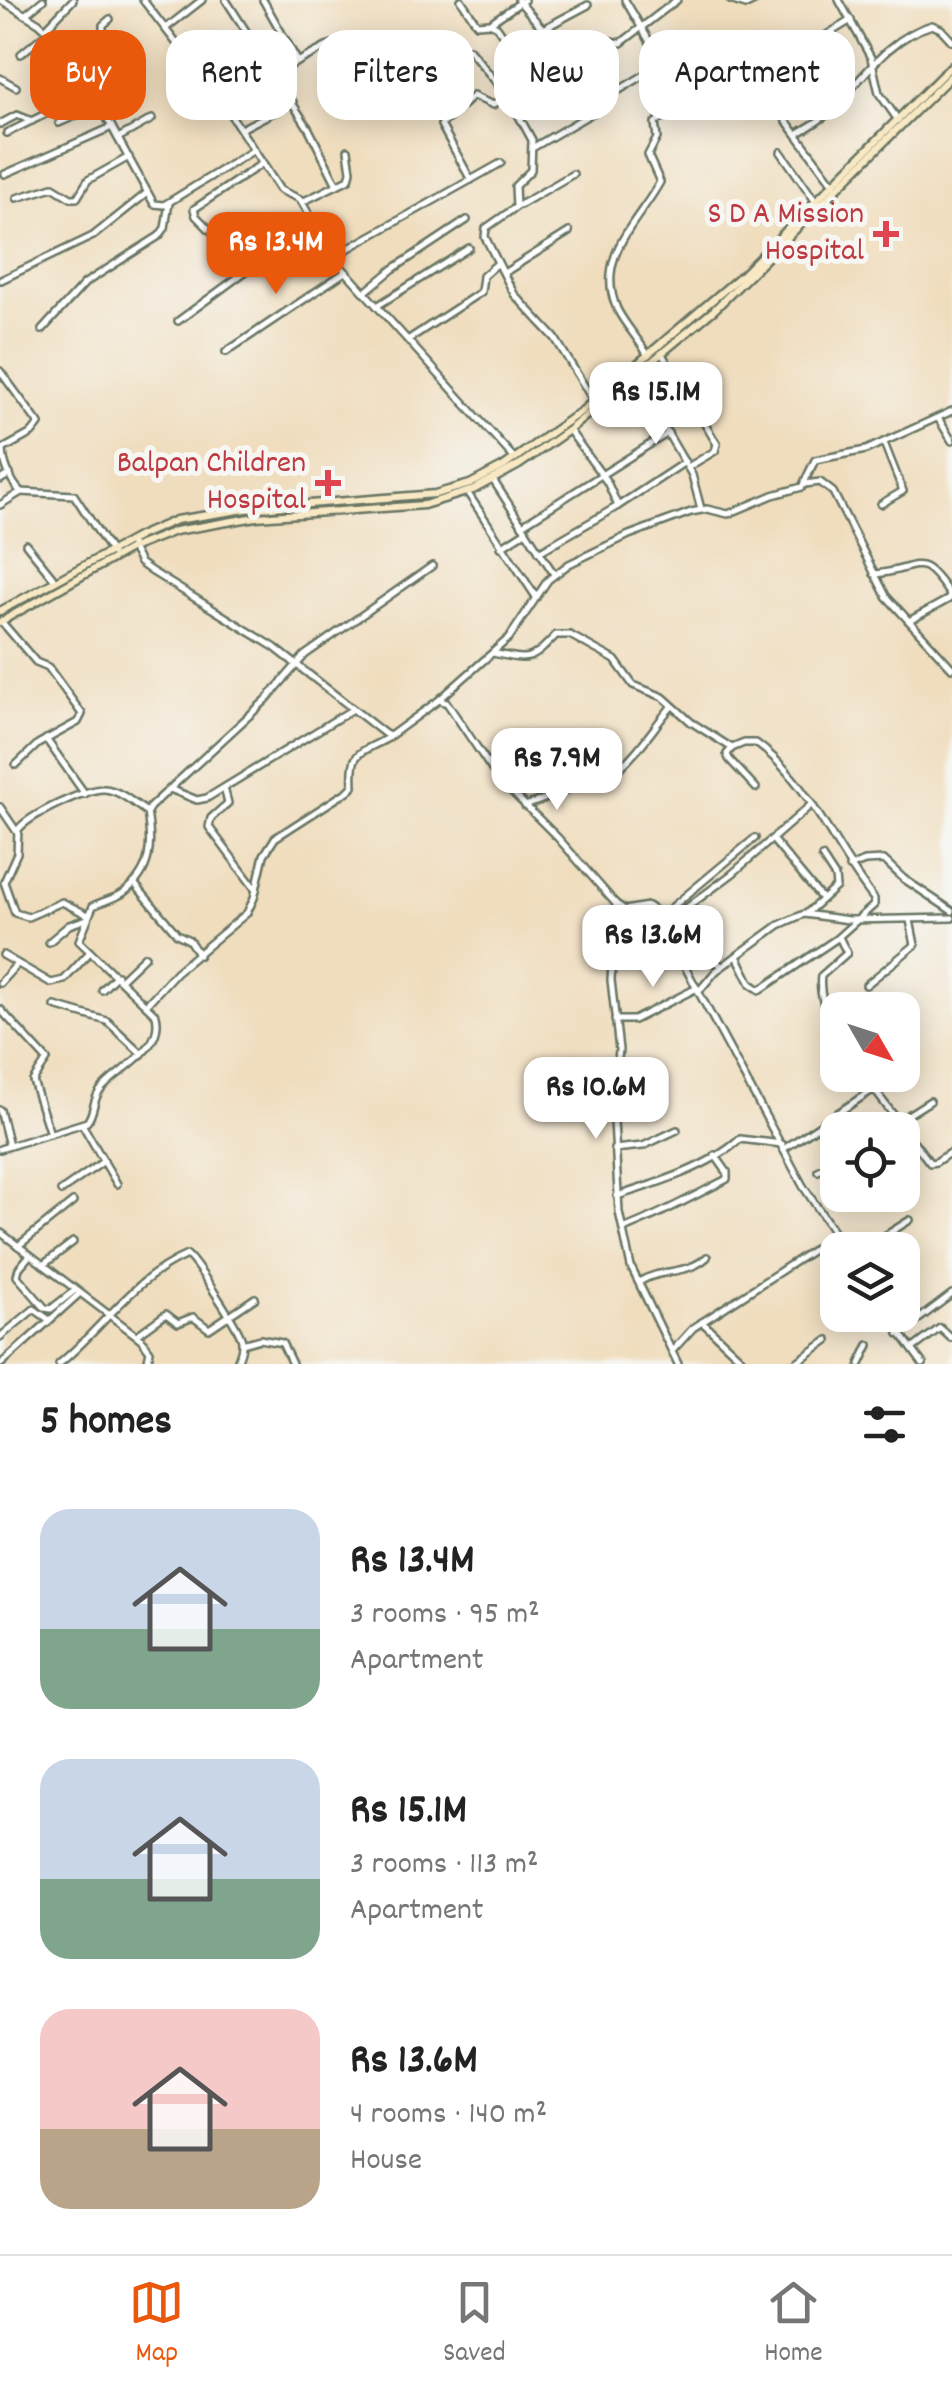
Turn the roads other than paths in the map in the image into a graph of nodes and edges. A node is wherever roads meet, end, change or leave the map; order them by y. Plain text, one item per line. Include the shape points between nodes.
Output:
1 (0, 0) edge
2 (44, 0) edge
3 (74, 0) edge
4 (144, 0) edge
5 (202, 0) edge
6 (226, 0) edge
7 (263, 0) edge
8 (460, 0) edge
9 (624, 0) edge
10 (677, 0) edge
11 (730, 0) edge
12 (756, 0) edge
13 (839, 0) edge
14 (521, 1) edge
15 (588, 5) dead end
16 (25, 14) junction
17 (110, 19) dead end
18 (851, 20) junction
19 (490, 23) junction
20 (166, 28) junction
21 (47, 29) junction
22 (642, 29) junction
23 (102, 30) edge
24 (245, 30) edge
25 (498, 30) edge
26 (835, 30) edge
27 (952, 41) edge
28 (619, 43) edge
29 (317, 52) edge
30 (21, 54) dead end
31 (474, 55) edge
32 (298, 62) joint
33 (874, 64) junction
34 (952, 65) edge
35 (952, 74) edge
36 (0, 78) edge
37 (639, 78) edge
38 (494, 79) edge
39 (16, 87) dead end
40 (494, 104) edge
41 (297, 110) edge
42 (67, 120) edge
43 (108, 120) edge
44 (152, 120) dead end
45 (258, 120) edge
46 (520, 120) edge
47 (659, 120) edge
48 (786, 120) edge
49 (898, 120) junction
50 (32, 121) joint
51 (60, 123) dead end
52 (0, 124) edge
53 (112, 127) junction
54 (241, 129) junction
55 (7, 133) dead end
56 (797, 134) junction
57 (118, 138) junction
58 (534, 146) junction
59 (254, 150) junction
60 (348, 150) dead end
61 (781, 152) dead end
62 (128, 156) junction
63 (264, 163) junction
64 (501, 163) dead end
65 (5, 174) dead end
66 (573, 174) dead end
67 (471, 180) junction
68 (337, 184) junction
69 (834, 184) junction
70 (147, 193) junction
71 (16, 198) dead end
72 (170, 202) junction
73 (302, 202) junction
74 (816, 202) junction
75 (516, 207) junction
76 (467, 220) dead end
77 (313, 222) junction
78 (569, 232) dead end
79 (469, 248) dead end
80 (333, 257) junction
81 (265, 258) junction
82 (498, 263) junction
83 (346, 272) junction
84 (503, 273) junction
85 (0, 280) edge
86 (365, 292) junction
87 (378, 306) junction
88 (178, 321) dead end
89 (42, 330) dead end
90 (408, 339) junction
91 (226, 352) dead end
92 (662, 354) junction
93 (648, 356) junction
94 (0, 371) edge
95 (634, 376) junction
96 (690, 399) junction
97 (650, 400) junction
98 (595, 404) junction
99 (952, 411) edge
100 (938, 418) junction
101 (569, 430) junction
102 (668, 433) junction
103 (952, 441) edge
104 (884, 443) junction
105 (515, 459) junction
106 (686, 464) junction
107 (10, 474) junction
108 (602, 476) junction
109 (0, 480) edge
110 (493, 480) junction
111 (805, 484) junction
112 (21, 492) junction
113 (467, 492) junction
114 (881, 504) dead end
115 (0, 505) edge
116 (618, 506) junction
117 (700, 510) junction
118 (524, 528) junction
119 (26, 544) dead end
120 (131, 544) junction
121 (501, 547) junction
122 (540, 552) junction
123 (113, 554) junction
124 (432, 566) dead end
125 (554, 574) junction
126 (874, 574) junction
127 (56, 581) junction
128 (536, 597) junction
129 (0, 612) edge
130 (1, 621) edge
131 (909, 621) junction
132 (493, 653) junction
133 (297, 666) junction
134 (952, 668) edge
135 (439, 700) junction
136 (672, 706) junction
137 (354, 710) junction
138 (390, 736) junction
139 (46, 740) junction
140 (732, 748) junction
141 (16, 765) dead end
142 (224, 788) junction
143 (756, 788) dead end
144 (170, 789) junction
145 (85, 794) junction
146 (812, 804) junction
147 (524, 806) junction
148 (0, 807) edge
149 (147, 812) junction
150 (10, 820) junction
151 (0, 823) edge
152 (18, 832) junction
153 (755, 838) dead end
154 (772, 839) junction
155 (822, 857) dead end
156 (849, 867) junction
157 (3, 875) edge
158 (134, 883) junction
159 (256, 890) junction
160 (822, 900) junction
161 (616, 904) junction
162 (661, 913) junction
163 (807, 913) junction
164 (678, 914) junction
165 (952, 915) edge
166 (88, 917) junction
167 (860, 920) junction
168 (910, 920) junction
169 (838, 937) junction
170 (49, 942) dead end
171 (90, 953) junction
172 (3, 955) dead end
173 (198, 955) junction
174 (145, 956) dead end
175 (737, 956) junction
176 (17, 964) junction
177 (722, 966) junction
178 (119, 977) junction
179 (0, 983) edge
180 (866, 985) dead end
181 (698, 989) junction
182 (102, 990) dead end
183 (822, 992) edge
184 (146, 1005) junction
185 (55, 1006) dead end
186 (0, 1009) edge
187 (615, 1020) junction
188 (142, 1054) junction
189 (869, 1092) edge
190 (930, 1101) dead end
191 (0, 1110) edge
192 (913, 1112) edge
193 (82, 1124) junction
194 (677, 1130) dead end
195 (50, 1135) junction
196 (9, 1146) junction
197 (783, 1146) junction
198 (0, 1149) edge
199 (614, 1149) junction
200 (920, 1151) edge
201 (952, 1151) edge
202 (715, 1155) junction
203 (104, 1161) junction
204 (117, 1184) dead end
205 (61, 1190) dead end
206 (617, 1196) junction
207 (74, 1202) dead end
208 (910, 1220) dead end
209 (622, 1230) junction
210 (0, 1232) edge
211 (834, 1232) edge
212 (891, 1232) edge
213 (73, 1242) dead end
214 (820, 1245) edge
215 (18, 1246) junction
216 (30, 1256) junction
217 (707, 1257) dead end
218 (43, 1265) junction
219 (639, 1282) junction
220 (77, 1292) junction
221 (952, 1294) edge
222 (255, 1298) dead end
223 (108, 1314) junction
224 (230, 1316) junction
225 (48, 1319) junction
226 (702, 1322) junction
227 (899, 1334) joint
228 (137, 1335) junction
229 (0, 1337) edge
230 (951, 1338) edge
231 (828, 1340) dead end
232 (242, 1344) junction
233 (869, 1344) dead end
234 (673, 1350) junction
235 (912, 1350) junction
236 (290, 1363) edge
237 (1, 1364) edge
238 (59, 1364) edge
239 (147, 1364) edge
240 (236, 1364) edge
241 (678, 1364) edge
242 (747, 1364) edge
243 (795, 1364) edge
244 (860, 1364) edge
245 (923, 1364) edge

1 - 16 street
2 - 16 street
3 - 21 street
4 - 20 street
5 - 20 street
6 - 24 street
7 - 32 street
8 - 19 street via 476,24
9 - 22 street
10 - 22 street
11 - 12 street
13 - 18 street
14 - 15 street via 543,29
14 - 19 street
16 - 21 street
17 - 23 street
18 - 26 street
18 - 33 street
19 - 25 street
20 - 54 street
21 - 30 street
22 - 28 street
27 - 33 street via 936,26 926,27
29 - 32 street
31 - 38 street
33 - 49 street via 878,93
33 - 56 street via 829,112
34 - 49 main road
35 - 92 main road via 747,280
36 - 39 street
37 - 58 street
40 - 67 street via 473,96 441,125
41 - 68 street
42 - 51 street
43 - 53 street
44 - 57 street
45 - 54 street
46 - 58 street
47 - 93 street via 648,155 660,182 616,251 612,276 615,303
48 - 56 street
49 - 69 main road
50 - 52 street via 17,115
50 - 55 street
53 - 57 street
53 - 65 street
54 - 59 street
56 - 69 street
57 - 62 street
58 - 75 street via 531,170 515,186
59 - 63 street
59 - 72 street
60 - 68 street via 352,175
61 - 74 street
62 - 70 street
62 - 71 street via 88,180 77,198 52,186
63 - 73 street via 280,190
63 - 81 street via 194,209 224,244 246,236
64 - 67 street
66 - 75 street
67 - 80 street
68 - 73 street
69 - 74 main road
70 - 72 street via 160,206
70 - 85 street via 93,236
72 - 89 street via 162,232 84,283
73 - 77 street
74 - 93 main road
75 - 82 street via 484,230
76 - 86 street
77 - 80 street
77 - 81 street
78 - 84 street
79 - 87 street
80 - 83 street
81 - 88 street
82 - 84 street
82 - 90 street via 483,276 481,292
83 - 86 street
83 - 91 street
84 - 98 street via 556,338
86 - 87 street
87 - 90 street
90 - 105 street
92 - 95 main road
92 - 96 street
93 - 98 main road
94 - 107 street via 39,424 4,449
95 - 97 street
95 - 98 main road
96 - 97 street via 678,408
96 - 106 street via 717,444
97 - 102 street
98 - 101 main road
98 - 105 main road
99 - 100 street
100 - 103 street
100 - 104 street
101 - 108 street
101 - 110 main road
102 - 106 street
102 - 108 street
104 - 111 street via 814,460
104 - 114 street via 903,491
105 - 120 main road via 435,494 213,512 166,523
106 - 116 street
106 - 117 street
107 - 109 street
107 - 112 street
108 - 116 street
108 - 118 street
110 - 113 main road
110 - 118 street
111 - 117 street via 734,513
111 - 126 street via 820,482 833,492
112 - 115 street
112 - 123 street via 74,495
113 - 120 main road via 424,505 216,522
113 - 121 street
116 - 122 street
117 - 125 street via 629,535
118 - 121 street
118 - 122 street
119 - 127 street
120 - 123 main road
120 - 133 street via 151,572
121 - 128 street
122 - 125 street
123 - 127 main road
123 - 130 main road
124 - 133 street
125 - 128 street
126 - 131 street
126 - 131 street via 917,564 932,570 949,599
127 - 129 main road
128 - 132 street
130 - 139 street via 48,667 82,714
131 - 134 street
132 - 135 street
132 - 136 street via 529,659 566,634 615,660 633,684
133 - 137 street
133 - 144 street
135 - 138 street
135 - 147 street
136 - 140 street
136 - 147 street via 622,766 604,760 560,793
137 - 138 street
137 - 142 street
138 - 159 street via 354,757 348,791 275,838
139 - 141 street
139 - 145 street
140 - 143 street via 729,759
140 - 146 street via 744,742 760,746
142 - 144 street via 197,800
142 - 159 street via 228,803 209,826
144 - 149 street
145 - 149 street via 112,790
145 - 152 street via 30,818
146 - 154 street
146 - 156 street
147 - 161 street
148 - 150 street
149 - 158 street via 151,849
150 - 151 street
150 - 152 street
152 - 157 street via 18,853
153 - 162 street
154 - 160 street
154 - 164 street
155 - 160 street via 837,885
156 - 165 street via 888,862
156 - 167 street via 875,902
157 - 166 street via 19,916 62,902
158 - 166 street via 93,906
158 - 173 street
159 - 173 street via 247,913
160 - 163 street
161 - 162 street
161 - 187 street
162 - 164 street
162 - 181 street
163 - 167 street
163 - 175 street
164 - 177 street
165 - 168 street
166 - 170 street
166 - 171 street via 79,941
167 - 168 street
167 - 169 street
168 - 180 street via 915,945
169 - 175 street via 760,990
169 - 183 street via 847,953 820,980
171 - 176 street via 58,982
171 - 178 street
172 - 176 street
173 - 184 street
174 - 178 street
175 - 177 street
176 - 179 street
177 - 181 street
178 - 182 street
178 - 184 street
181 - 187 street via 634,1020
181 - 197 street
184 - 188 street via 158,1021
185 - 188 street via 107,1021
186 - 195 street via 47,1060 33,1081
187 - 199 street
188 - 193 street via 100,1091 92,1117
189 - 197 street
190 - 192 street
191 - 196 street
193 - 195 street
193 - 203 street
194 - 199 street via 642,1146
195 - 196 street
196 - 198 street
197 - 202 street via 740,1139
197 - 211 street
199 - 206 street
200 - 201 street via 930,1163
202 - 206 street
202 - 209 street via 727,1179
203 - 204 street
203 - 205 street
206 - 209 street
207 - 215 street
208 - 212 street
209 - 219 street
210 - 215 street
213 - 218 street
214 - 226 street
215 - 216 street
216 - 218 street
216 - 220 street via 17,1276 45,1308
217 - 219 street via 694,1268
218 - 220 street
219 - 234 street
220 - 223 street
220 - 225 street
221 - 227 street
222 - 224 street
223 - 224 street via 186,1255
223 - 228 street
223 - 238 street
224 - 228 street via 206,1329 192,1316 178,1323 166,1314
224 - 232 street
225 - 229 street via 34,1309
225 - 237 street
226 - 234 street
226 - 242 street
227 - 235 street
228 - 239 street via 150,1351
230 - 235 street via 940,1328
231 - 243 street
232 - 236 street via 265,1338 282,1343
232 - 240 street
233 - 244 street
234 - 241 street
235 - 245 street

